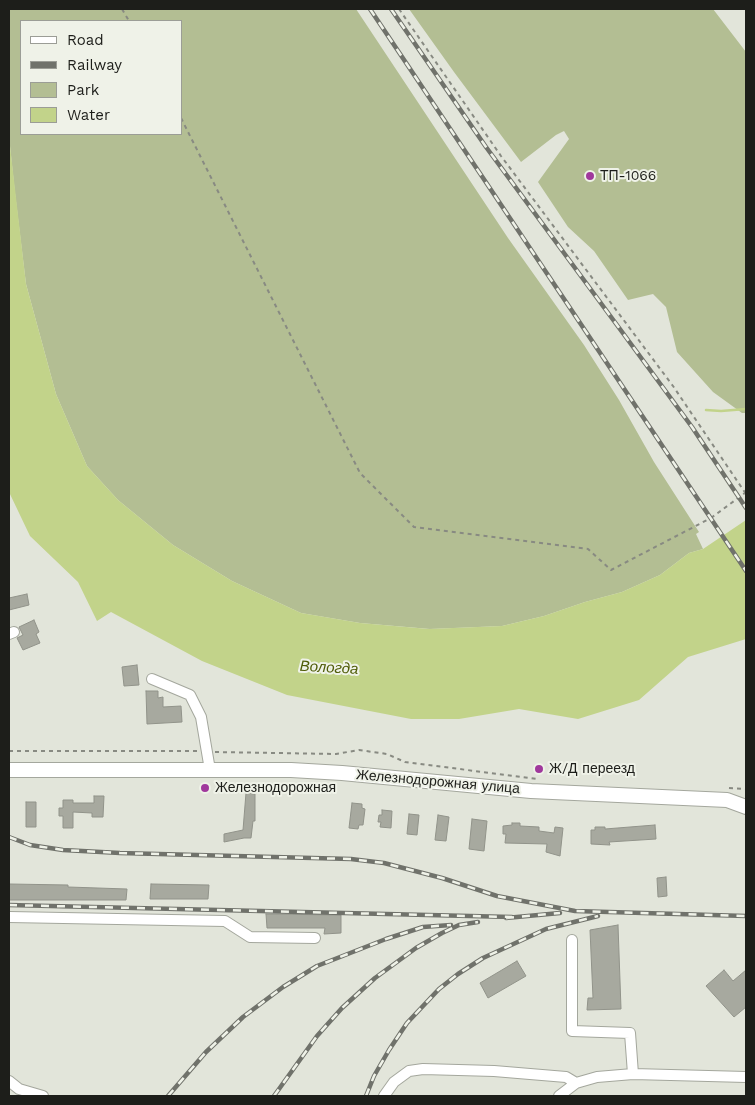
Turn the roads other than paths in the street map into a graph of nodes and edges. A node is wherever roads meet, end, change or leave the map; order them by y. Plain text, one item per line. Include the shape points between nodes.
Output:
1 (152, 679) dead end
2 (9, 770) edge
3 (210, 770) junction
4 (727, 800) junction
5 (746, 800) edge
6 (746, 807) edge
7 (9, 917) edge
8 (315, 938) dead end
9 (572, 940) dead end
10 (633, 1074) junction
11 (746, 1077) edge
12 (9, 1081) edge
13 (576, 1083) junction
14 (9, 1093) edge
15 (43, 1096) edge
16 (384, 1096) edge
17 (559, 1096) edge

1 - 3 street via 190,695 201,717
2 - 3 main road, Железнодорожная улица
3 - 4 main road, Железнодорожная улица via 342,773 531,791
4 - 5 street, Железнодорожная улица
4 - 6 main road
7 - 8 street via 225,921 250,937
9 - 10 street via 572,1031 630,1033
10 - 11 street
10 - 13 street via 597,1077
12 - 14 street
12 - 15 street via 19,1089
13 - 16 street via 566,1077 423,1069 409,1071 394,1082
13 - 17 street

